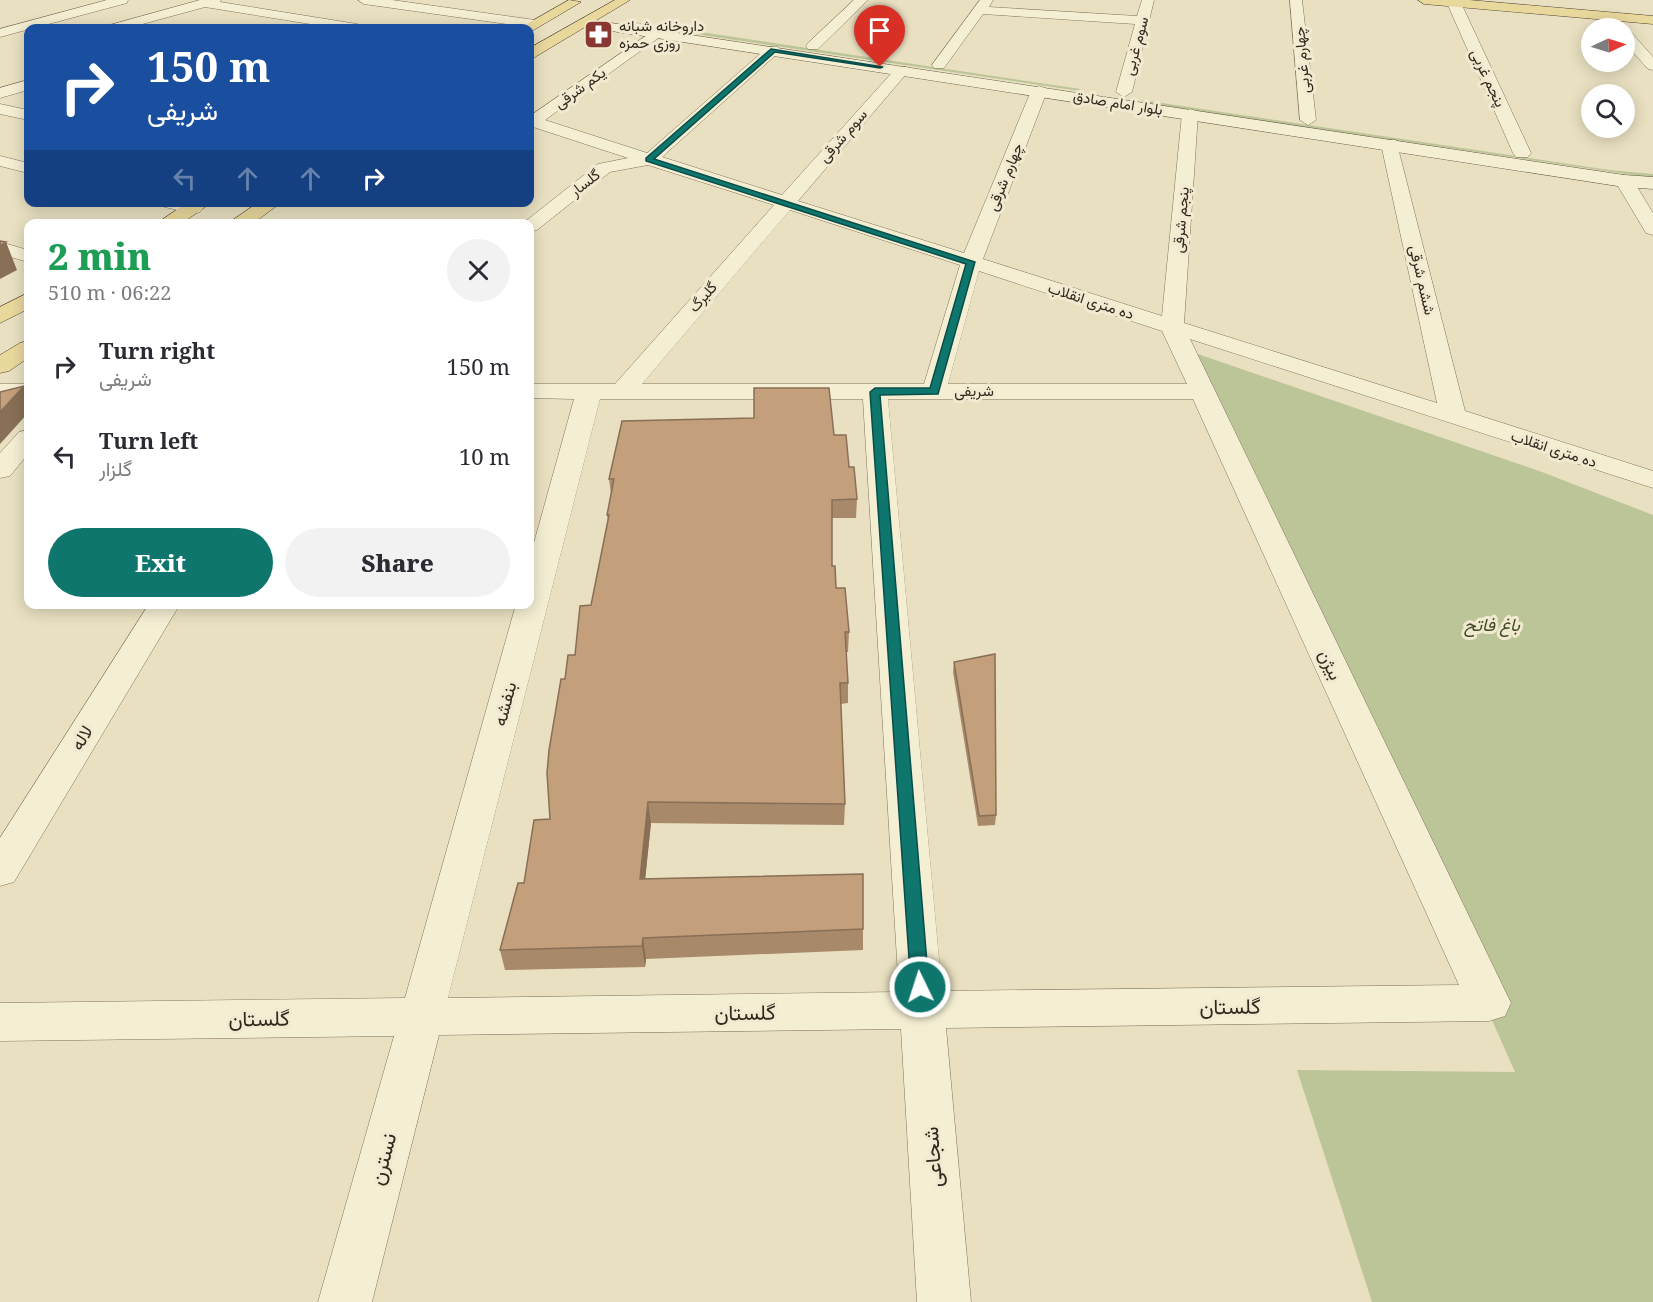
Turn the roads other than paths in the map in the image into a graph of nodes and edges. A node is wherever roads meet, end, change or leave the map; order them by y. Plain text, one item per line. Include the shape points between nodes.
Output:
1 (122, 0) edge
2 (364, 0) edge
3 (579, 0) edge
4 (624, 0) edge
5 (862, 0) edge
6 (1149, 0) edge
7 (1296, 0) edge
8 (1424, 0) edge
9 (1557, 0) edge
10 (210, 2) edge
11 (984, 3) edge
12 (1454, 3) junction
13 (532, 7) dead end
14 (1653, 8) edge
15 (560, 10) junction
16 (599, 14) junction
17 (1610, 16) joint
18 (1143, 20) junction
19 (1653, 20) edge
20 (622, 22) junction
21 (584, 23) junction
22 (33, 24) edge
23 (133, 24) edge
24 (334, 24) edge
25 (518, 24) edge
26 (534, 24) edge
27 (24, 27) edge
28 (0, 33) edge
29 (656, 33) junction
30 (0, 38) edge
31 (19, 42) dead end
32 (813, 46) junction
33 (1635, 46) edge
34 (773, 50) junction
35 (534, 52) edge
36 (939, 65) junction
37 (1653, 66) edge
38 (902, 70) junction
39 (9, 76) dead end
40 (24, 79) edge
41 (24, 86) edge
42 (1040, 91) junction
43 (0, 93) edge
44 (1117, 97) junction
45 (0, 109) edge
46 (24, 114) edge
47 (1190, 114) junction
48 (534, 120) edge
49 (1308, 120) junction
50 (534, 123) edge
51 (1390, 144) junction
52 (1522, 153) junction
53 (649, 160) junction
54 (0, 162) edge
55 (24, 167) edge
56 (1653, 170) edge
57 (1624, 181) junction
58 (1653, 183) edge
59 (784, 203) junction
60 (195, 207) edge
61 (265, 207) edge
62 (174, 219) edge
63 (245, 219) edge
64 (534, 223) edge
65 (1653, 229) edge
66 (0, 248) edge
67 (24, 255) edge
68 (971, 262) junction
69 (24, 302) edge
70 (0, 316) edge
71 (1172, 327) junction
72 (24, 351) edge
73 (0, 366) edge
74 (0, 391) edge
75 (24, 391) edge
76 (534, 391) edge
77 (606, 391) junction
78 (934, 391) junction
79 (875, 392) junction
80 (1202, 392) junction
81 (1453, 416) junction
82 (24, 443) edge
83 (0, 470) edge
84 (1653, 480) edge
85 (162, 609) edge
86 (0, 871) edge
87 (1489, 1003) joint
88 (922, 1011) junction
89 (421, 1017) junction
90 (0, 1022) edge
91 (345, 1302) edge
92 (944, 1302) edge

1 - 22 street
2 - 25 street
3 - 15 main road
4 - 16 main road
5 - 32 street
6 - 18 street, سوم غربی
7 - 49 street, چهارم غربی
8 - 12 main road
9 - 14 main road
10 - 23 street
10 - 24 street
11 - 18 street
11 - 36 street
12 - 17 main road
12 - 52 street, پنجم غربی
13 - 15 street
15 - 26 main road
16 - 20 street, بلوار امام صادق
16 - 21 main road
17 - 19 main road
18 - 44 street, سوم غربی
20 - 21 street, بلوار امام صادق
20 - 29 street, بلوار امام صادق
20 - 32 street, بلوار امام صادق
21 - 35 main road
27 - 28 street
29 - 34 street, بلوار امام صادق
29 - 48 street, یکم شرقی
30 - 31 street
32 - 36 street, بلوار امام صادق
33 - 37 street
34 - 38 street, بلوار امام صادق
34 - 53 street
36 - 44 street, بلوار امام صادق
38 - 42 street, بلوار امام صادق
38 - 59 street, سوم شرقی
39 - 40 street
41 - 43 street
42 - 44 street, بلوار امام صادق
42 - 68 street, چهارم شرقی
44 - 47 street, بلوار امام صادق
44 - 49 street, بلوار امام صادق
45 - 46 street
47 - 51 street, بلوار امام صادق
47 - 71 street, پنجم شرقی
49 - 52 street, بلوار امام صادق
50 - 53 street, ده متری انقلاب
51 - 57 street, بلوار امام صادق
51 - 81 street, ششم شرقی
52 - 56 street, بلوار امام صادق
53 - 59 street, ده متری انقلاب
53 - 64 street, گلسار via 604,168
54 - 55 street
57 - 58 street, بلوار امام صادق
57 - 65 street
59 - 68 street, ده متری انقلاب
59 - 77 street, گلبرگ
60 - 62 main road
61 - 63 main road
66 - 67 street
68 - 71 street, ده متری انقلاب
68 - 78 street, چهارم شرقی
69 - 70 main road
71 - 80 street, بیژن
71 - 81 street, ده متری انقلاب
72 - 73 main road
74 - 75 street
76 - 77 street, شریفی
77 - 79 street, شریفی
77 - 89 street, بنفشه
78 - 79 street, شریفی
78 - 80 street, شریفی
79 - 88 street, شجاعی
80 - 87 street, بیژن
81 - 84 street, ده متری انقلاب
82 - 83 street
85 - 86 street, لاله
87 - 88 street, گلستان
88 - 89 street, گلستان
88 - 92 street, شجاعی
89 - 90 street, گلستان
89 - 91 street, نسترن

